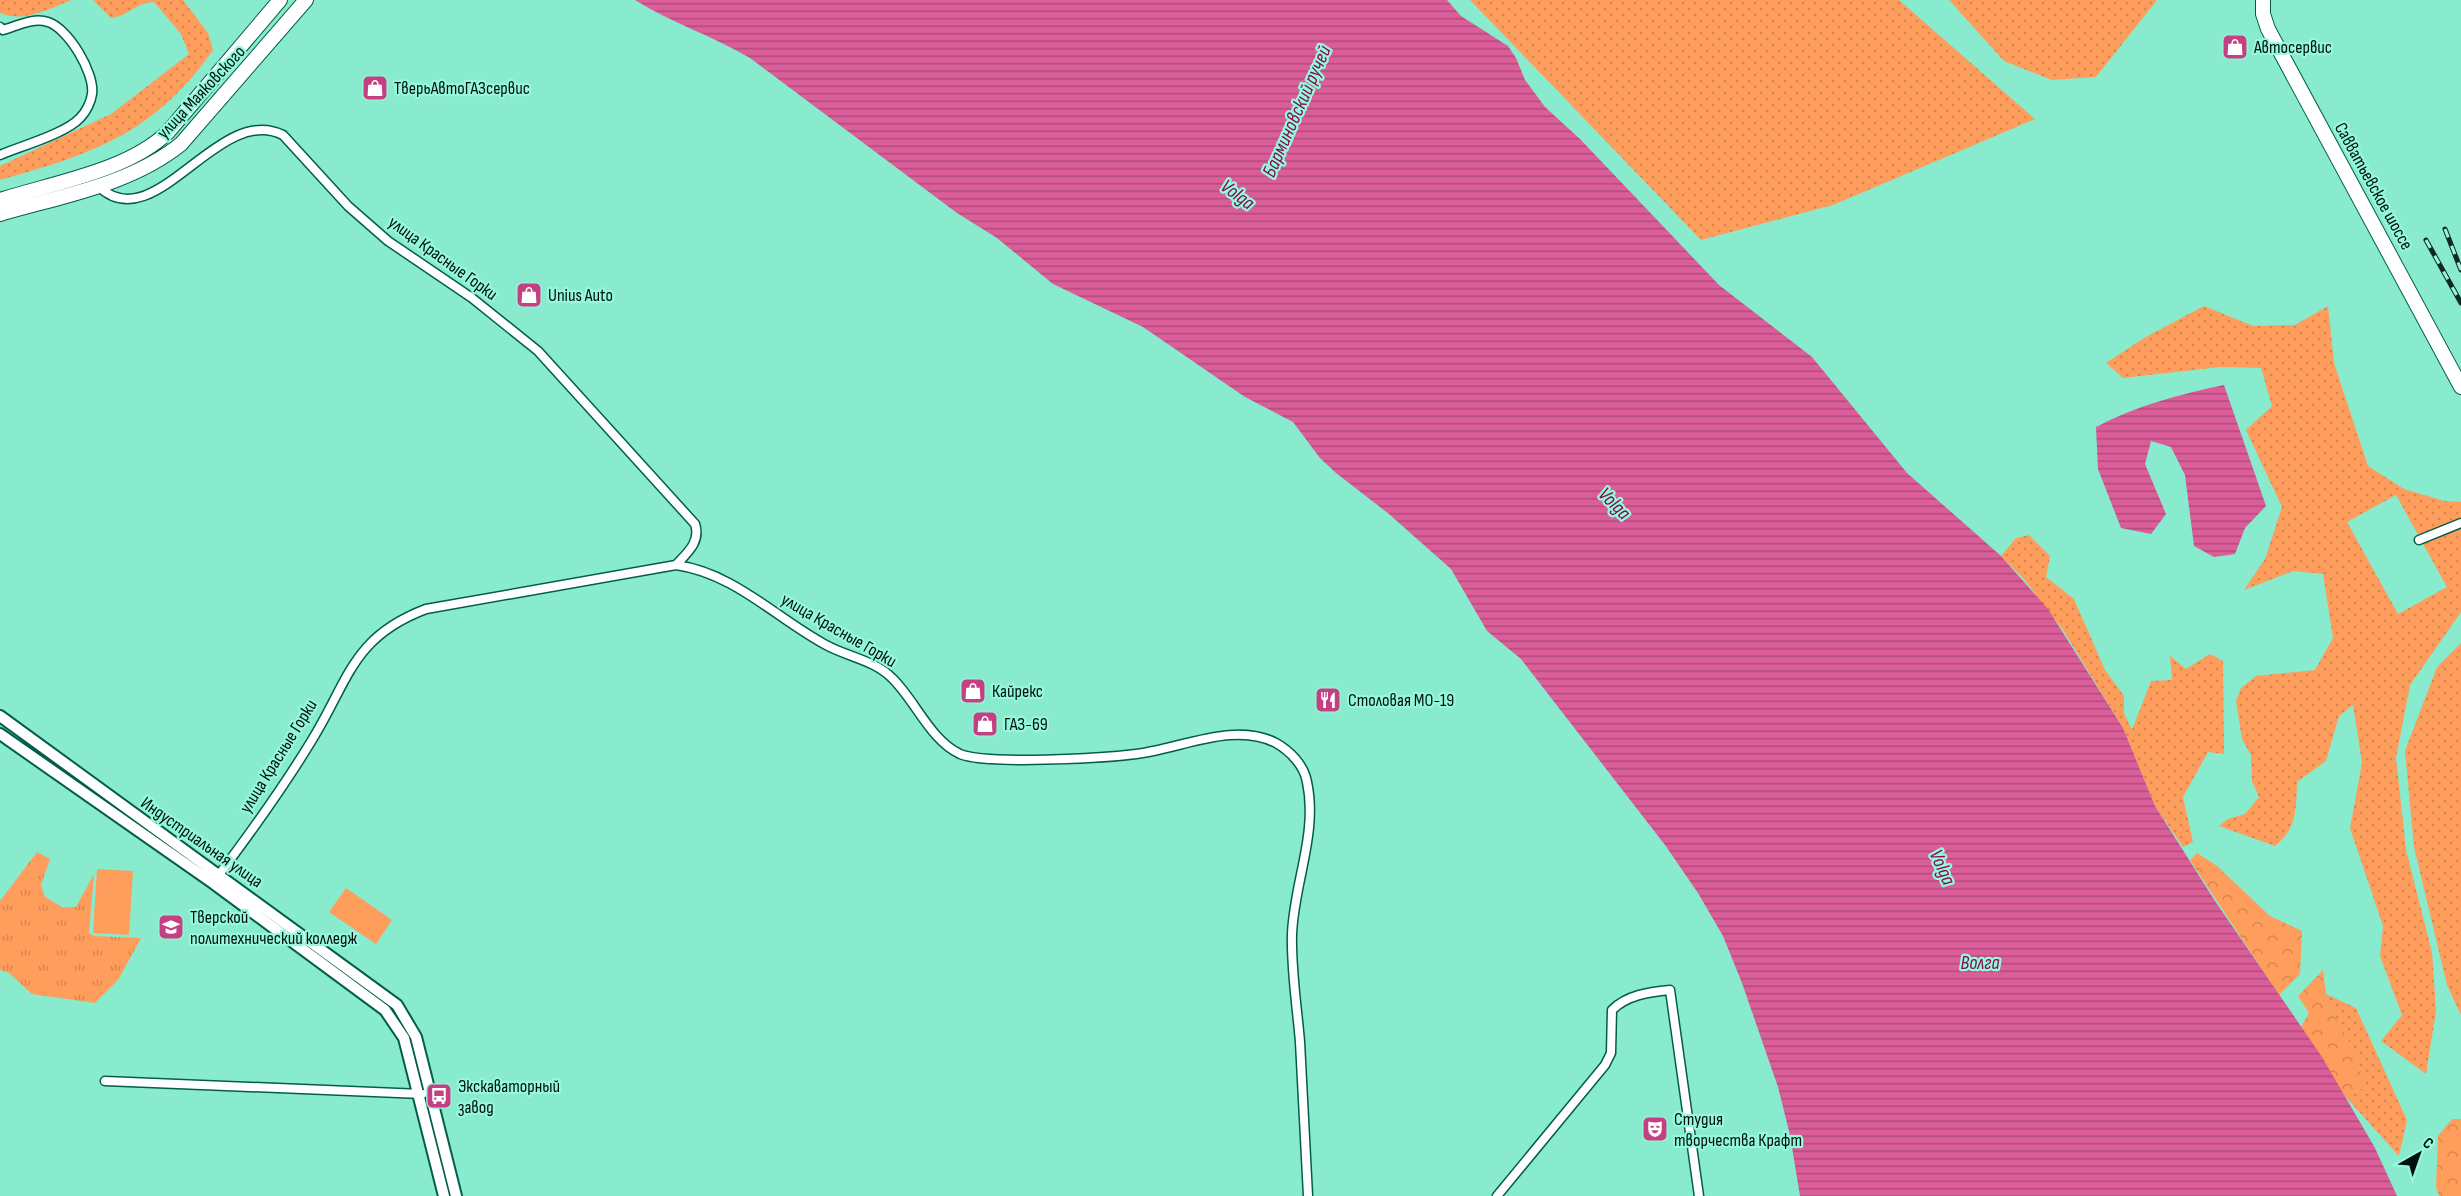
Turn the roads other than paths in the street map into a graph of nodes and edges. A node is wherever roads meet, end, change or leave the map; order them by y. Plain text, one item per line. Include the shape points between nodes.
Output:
1 (280, 0) edge
2 (306, 0) edge
3 (2263, 0) edge
4 (1, 30) edge
5 (0, 154) edge
6 (98, 186) junction
7 (0, 200) edge
8 (0, 214) edge
9 (2461, 387) edge
10 (2461, 523) edge
11 (2419, 540) dead end
12 (676, 566) junction
13 (0, 716) edge
14 (0, 734) edge
15 (216, 878) junction
16 (105, 1081) dead end
17 (424, 1094) junction
18 (444, 1196) edge
19 (456, 1196) edge
20 (1308, 1196) edge
21 (1497, 1196) edge
22 (1699, 1196) edge

1 - 7 main road, улица Маяковского via 168,132 148,149 130,159
2 - 6 main road, улица Маяковского via 181,144 146,167
3 - 9 main road, Савватьевское шоссе via 2268,29
4 - 5 street via 33,20 48,22 69,37 92,83 92,94 81,117 70,126
6 - 8 main road, улица Маяковского
6 - 12 street, улица Красные Горки via 122,199 140,196 159,189 240,134 264,129 283,135 365,222 472,298 556,369 695,524 693,545
10 - 11 street
12 - 15 street, улица Красные Горки via 426,609 394,624 355,659 313,738
12 - 20 street, улица Красные Горки via 723,579 828,646 882,670 947,745 969,757 1122,756 1245,735 1266,739 1294,757 1307,778 1309,825 1292,930
13 - 15 street, Индустриальная улица
14 - 15 street, Индустриальная улица
15 - 17 street, Индустриальная улица via 385,1010 404,1038
16 - 17 street
17 - 18 street, Индустриальная улица
17 - 19 street, Индустриальная улица
21 - 22 street via 1605,1065 1611,1053 1612,1010 1640,994 1670,990

